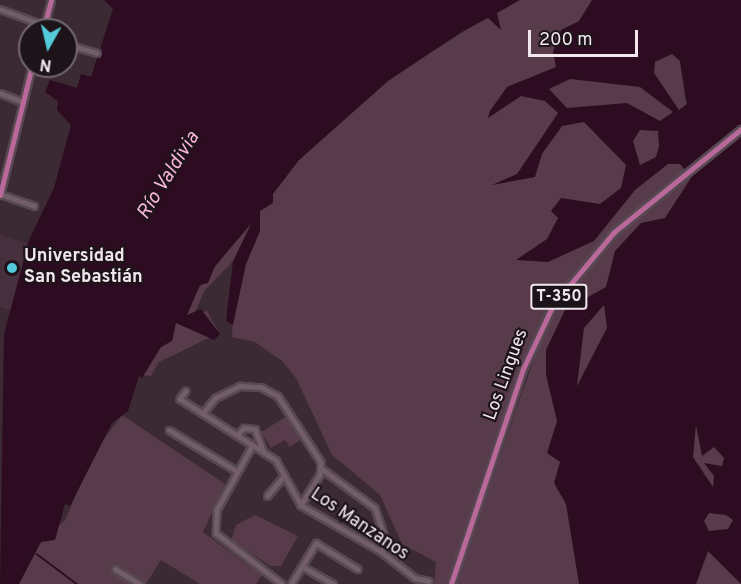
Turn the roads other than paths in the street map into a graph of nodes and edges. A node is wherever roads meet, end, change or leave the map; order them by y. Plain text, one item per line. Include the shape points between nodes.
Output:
1 (51, 0) edge
2 (0, 9) edge
3 (20, 18) edge
4 (46, 18) edge
5 (78, 47) edge
6 (97, 53) dead end
7 (28, 78) edge
8 (0, 93) edge
9 (21, 101) junction
10 (741, 129) edge
11 (0, 194) edge
12 (34, 206) dead end
13 (186, 391) dead end
14 (203, 413) junction
15 (169, 430) dead end
16 (237, 435) junction
17 (253, 446) junction
18 (264, 452) junction
19 (321, 468) junction
20 (237, 471) junction
21 (284, 477) junction
22 (267, 496) dead end
23 (301, 505) junction
24 (382, 552) junction
25 (302, 566) junction
26 (115, 569) dead end
27 (358, 569) dead end
28 (269, 577) junction
29 (429, 581) dead end
30 (140, 584) edge
31 (264, 584) edge
32 (282, 584) edge
33 (291, 584) edge
34 (333, 584) edge
35 (451, 584) edge

1 - 4 main road
2 - 3 street
5 - 6 street
7 - 9 main road
8 - 9 street
9 - 11 main road
10 - 35 main road, Los Lingues / T-350 via 643,208 589,258 542,326
11 - 12 street
13 - 14 street, Los Manzanos via 180,399
14 - 16 street, Los Manzanos
14 - 19 street via 231,389 268,390 291,411
15 - 20 street
16 - 17 street, Los Manzanos
16 - 18 street via 244,428 255,429 266,445
17 - 18 street, Los Manzanos
17 - 20 street
18 - 21 street, Los Manzanos
19 - 23 street
19 - 24 street via 375,508 387,543
20 - 28 street via 214,519 220,539
21 - 22 street
21 - 23 street, Los Manzanos
23 - 24 street, Los Manzanos
24 - 29 street, Los Manzanos via 415,578
25 - 27 street via 316,543
25 - 33 street
25 - 34 street
26 - 30 street
28 - 31 street
28 - 32 street

